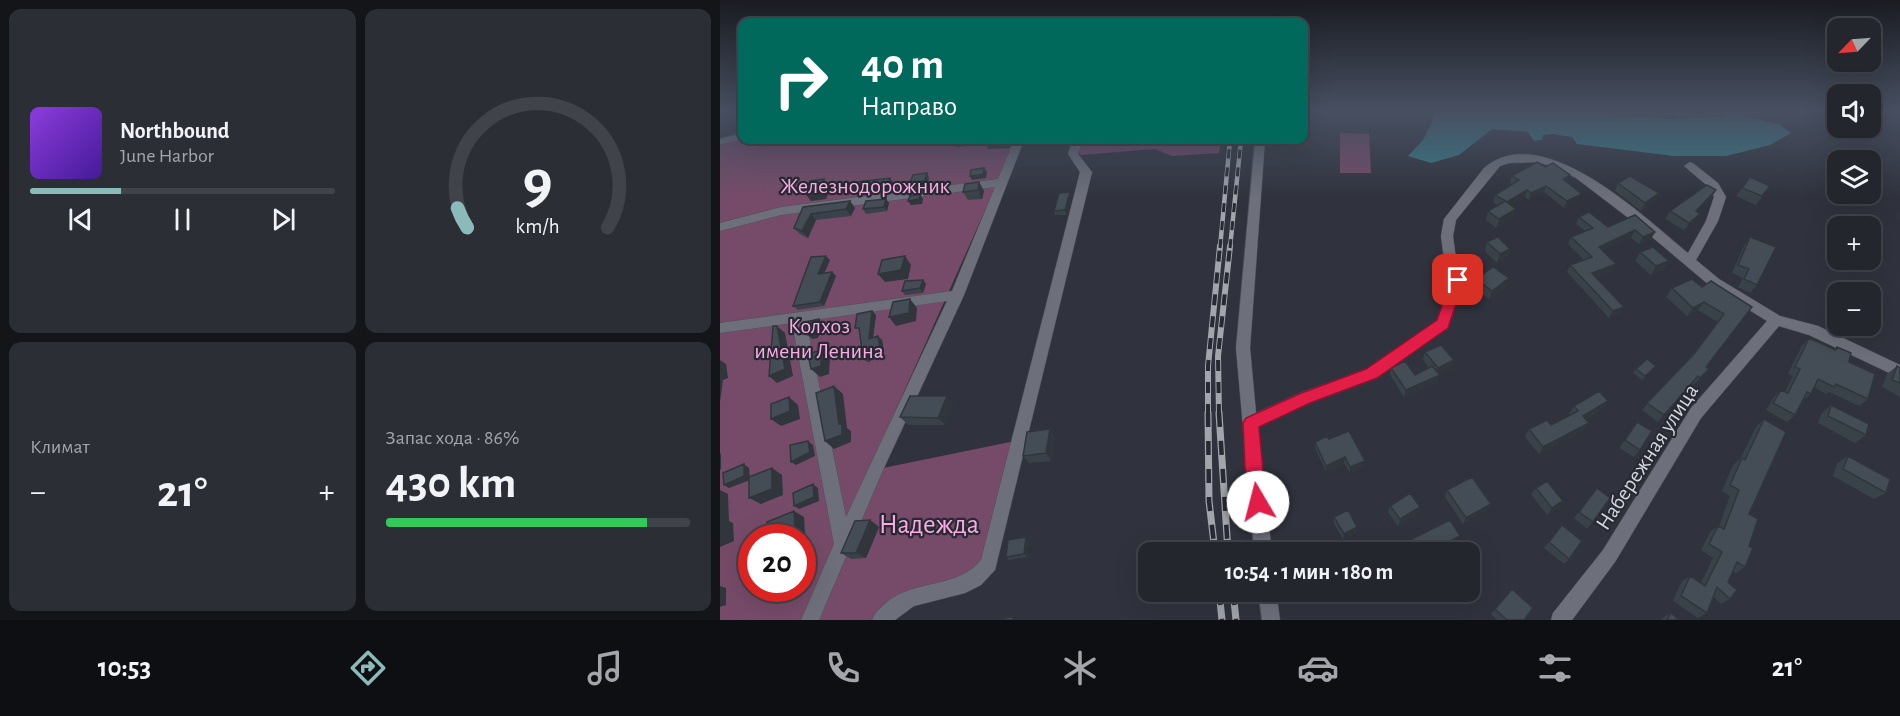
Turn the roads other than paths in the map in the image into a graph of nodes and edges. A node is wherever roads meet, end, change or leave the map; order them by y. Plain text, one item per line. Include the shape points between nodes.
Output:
1 (1018, 144) edge
2 (1077, 144) edge
3 (1260, 144) edge
4 (1690, 166) dead end
5 (1004, 182) junction
6 (720, 227) edge
7 (1689, 262) junction
8 (957, 295) junction
9 (798, 317) junction
10 (1776, 320) junction
11 (720, 328) edge
12 (1900, 372) edge
13 (1251, 423) junction
14 (1262, 542) edge
15 (843, 544) junction
16 (1269, 602) edge
17 (810, 620) edge
18 (881, 620) edge
19 (1271, 620) edge
20 (1560, 620) edge

1 - 5 street
2 - 18 street via 1073,154 1086,172 989,564 970,583 909,598
3 - 13 street via 1244,337
4 - 7 street via 1714,186 1720,197 1712,221
5 - 6 street via 781,211
5 - 8 street
7 - 10 street
7 - 13 street via 1580,175 1537,159 1518,158 1496,164 1450,219 1450,259 1458,280 1443,324 1372,373
8 - 9 street
8 - 15 street
9 - 11 street
9 - 15 street
10 - 12 street via 1813,330
10 - 20 street, Набережная улица via 1696,413 1609,556
13 - 14 street
15 - 17 street
16 - 19 street

